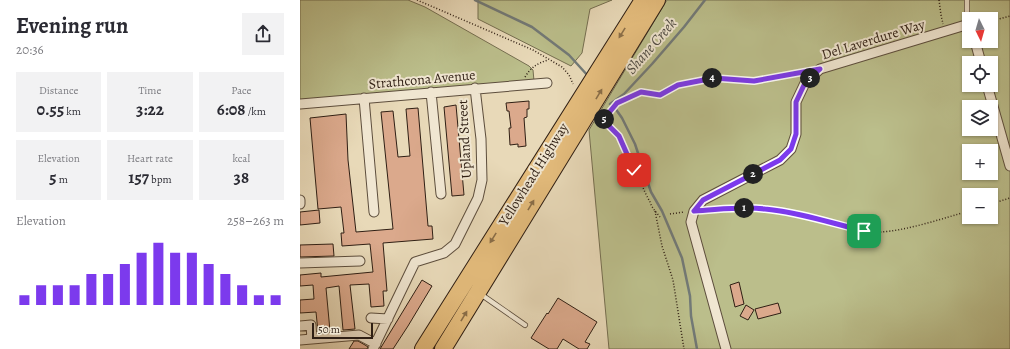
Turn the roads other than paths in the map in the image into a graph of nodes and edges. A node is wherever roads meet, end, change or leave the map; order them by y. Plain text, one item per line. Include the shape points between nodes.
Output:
1 (643, 0) edge
2 (657, 0) edge
3 (967, 0) edge
4 (967, 12) edge
5 (962, 26) edge
6 (547, 83) dead end
7 (475, 88) junction
8 (430, 92) junction
9 (989, 92) edge
10 (364, 98) junction
11 (300, 104) edge
12 (1010, 166) edge
13 (441, 194) dead end
14 (300, 200) edge
15 (300, 204) edge
16 (374, 212) dead end
17 (360, 261) dead end
18 (300, 263) edge
19 (478, 292) junction
20 (371, 318) dead end
21 (388, 319) junction
22 (524, 325) dead end
23 (300, 326) edge
24 (312, 339) junction
25 (300, 340) edge
26 (374, 347) edge
27 (423, 349) edge
28 (443, 349) edge
29 (726, 349) edge

1 -> 27 highway, Yellowhead Highway
19 -> 2 highway, Yellowhead Highway
3 - 4 lane
5 - 29 street, Del Laverdure Way via 820,69 805,83 796,102 796,134 791,149 780,160 703,200 694,211 691,222
6 - 7 street, Strathcona Avenue
7 - 8 street, Strathcona Avenue
7 - 21 street, Upland Street via 482,180 478,198 454,244 444,253 415,262
8 - 10 street, Strathcona Avenue
8 - 13 street, Upland Street
9 - 12 street
10 - 11 street, Strathcona Avenue
10 - 16 street
14 - 15 street
17 - 18 street
19 - 22 lane
28 -> 19 highway, Yellowhead Highway
20 - 21 street
21 - 26 street, Upland Street
23 - 24 street via 311,325
24 - 25 street, Upland Street
24 - 26 street, Upland Street via 359,335

